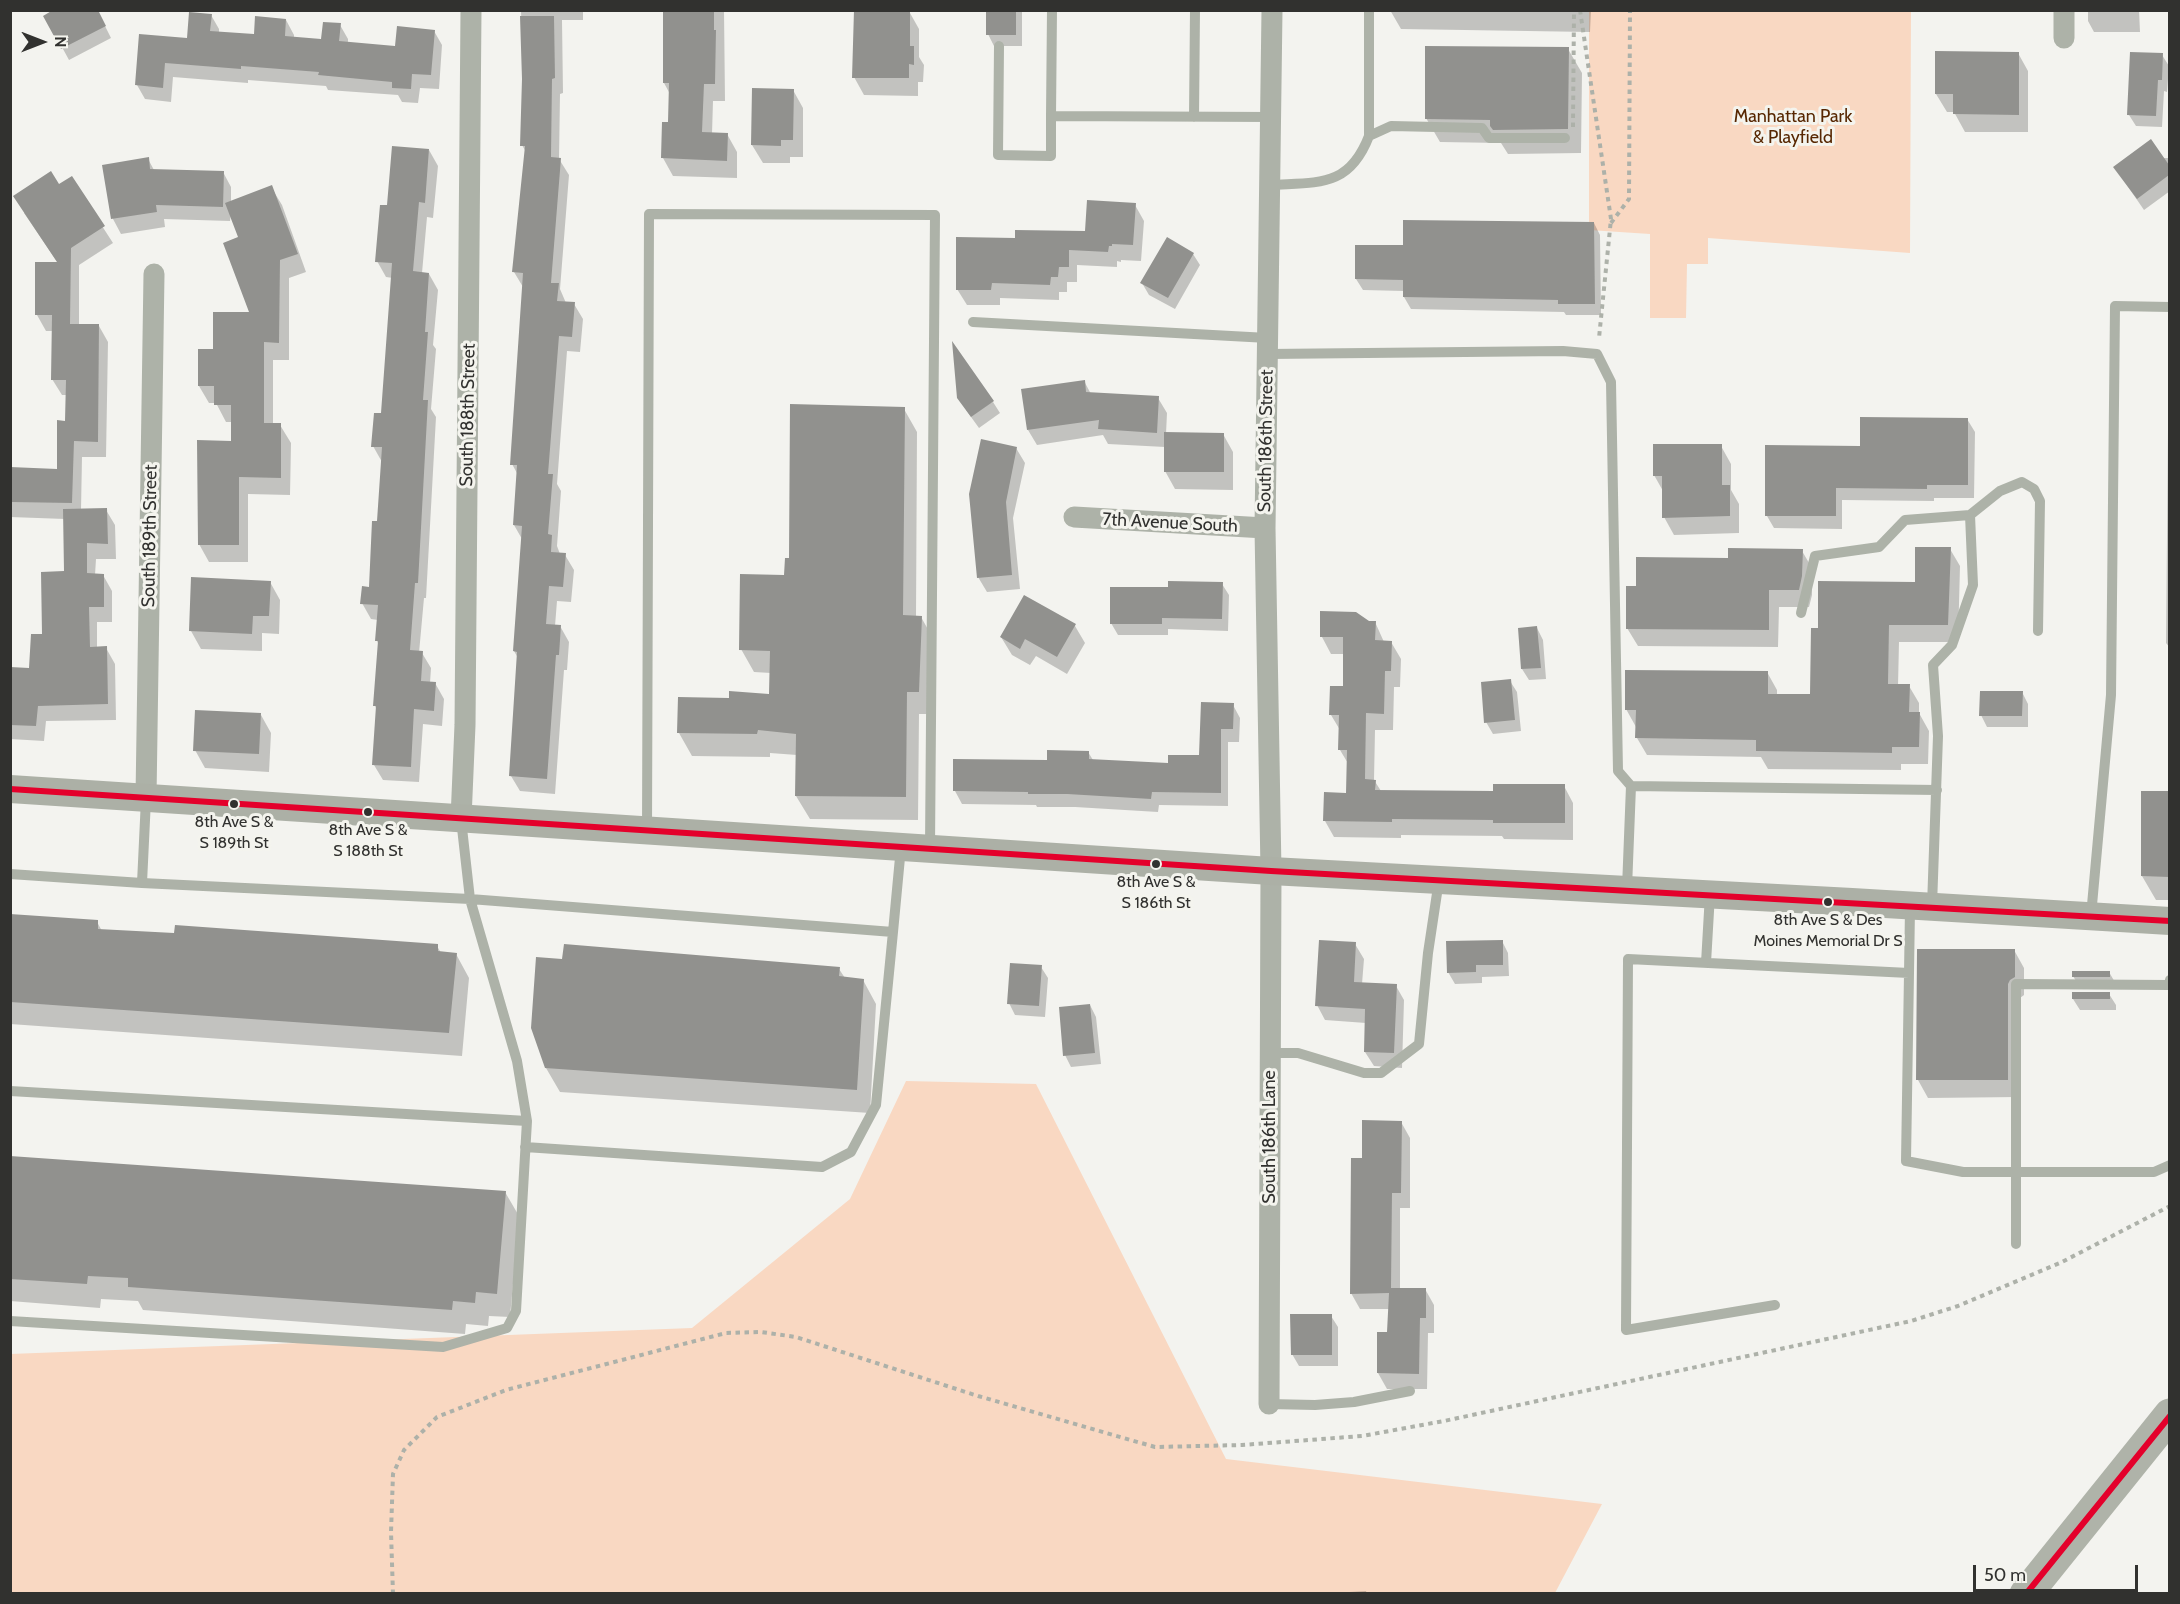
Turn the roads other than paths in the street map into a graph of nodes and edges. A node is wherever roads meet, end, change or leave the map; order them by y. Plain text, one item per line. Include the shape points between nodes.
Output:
1 (471, 10) edge
2 (1052, 10) edge
3 (1195, 10) edge
4 (1272, 10) edge
5 (1369, 10) edge
6 (2064, 10) edge
7 (2064, 38) dead end
8 (999, 46) dead end
9 (1051, 116) junction
10 (1194, 117) junction
11 (1270, 117) junction
12 (1369, 136) junction
13 (1565, 138) road end
14 (1270, 185) junction
15 (154, 274) dead end
16 (2169, 307) edge
17 (973, 322) dead end
18 (1268, 346) junction
19 (1970, 515) junction
20 (1074, 517) dead end
21 (1265, 528) junction
22 (1801, 613) dead end
23 (2038, 631) dead end
24 (1631, 786) junction
25 (10, 789) edge
26 (1937, 790) junction
27 (146, 797) junction
28 (461, 819) junction
29 (647, 831) junction
30 (901, 847) junction
31 (930, 849) junction
32 (1270, 871) junction
33 (10, 874) edge
34 (1439, 880) junction
35 (142, 883) junction
36 (1627, 890) junction
37 (1710, 894) junction
38 (470, 899) junction
39 (1921, 906) junction
40 (2091, 916) junction
41 (2169, 921) edge
42 (893, 932) junction
43 (1706, 963) junction
44 (1909, 973) junction
45 (2169, 980) edge
46 (2169, 985) edge
47 (1270, 1053) junction
48 (10, 1091) edge
49 (526, 1121) junction
50 (525, 1147) junction
51 (2169, 1165) edge
52 (2016, 1171) junction
53 (2016, 1244) dead end
54 (1775, 1305) dead end
55 (10, 1321) edge
56 (1410, 1391) dead end
57 (1269, 1404) joint
58 (2169, 1415) edge
59 (2026, 1593) edge

1 - 28 street, South 188th Street
2 - 9 lane
3 - 10 lane
4 - 11 street, South 186th Street
5 - 12 lane
6 - 7 street
8 - 9 lane via 998,155 1051,156
9 - 10 lane
10 - 11 lane
11 - 14 street, South 186th Street
12 - 13 lane via 1392,126 1482,128 1489,138
12 - 14 lane via 1362,154 1334,178
14 - 18 street, South 186th Street
15 - 27 street, South 189th Street
16 - 40 lane via 2115,306 2111,694
17 - 18 lane
18 - 21 street, South 186th Street
18 - 24 lane via 1597,354 1611,382 1618,771
19 - 22 lane via 1905,520 1879,547 1815,556
19 - 23 lane via 2000,490 2022,482 2034,489 2040,501
19 - 26 lane via 1973,585 1952,645 1933,665
20 - 21 street, 7th Avenue South
21 - 32 street, South 186th Street
24 - 26 lane
24 - 36 lane
25 - 27 street
26 - 39 lane
27 - 28 street
27 - 35 lane
28 - 29 street
28 - 38 lane
29 - 30 street
29 - 31 lane via 649,214 935,215
30 - 31 street
30 - 42 lane
31 - 32 street
32 - 34 street
32 - 47 street, South 186th Lane
33 - 35 lane
34 - 36 street
34 - 47 lane via 1419,1044 1381,1073 1364,1073 1299,1053
35 - 38 lane
36 - 37 street
37 - 39 street
37 - 43 lane
38 - 42 lane
38 - 49 lane via 517,1061
39 - 40 street
39 - 44 lane
40 - 41 street
42 - 50 lane via 876,1105 851,1152 822,1167
43 - 44 lane
43 - 54 lane via 1628,959 1626,1330
44 - 52 lane via 1906,1161 1963,1172
45 - 46 lane
46 - 52 lane via 2016,984
47 - 57 street, South 186th Lane
48 - 49 lane
49 - 50 lane
50 - 55 lane via 516,1311 507,1328 443,1347
51 - 52 lane via 2154,1172
52 - 53 lane
56 - 57 lane via 1354,1402
58 - 59 main road

